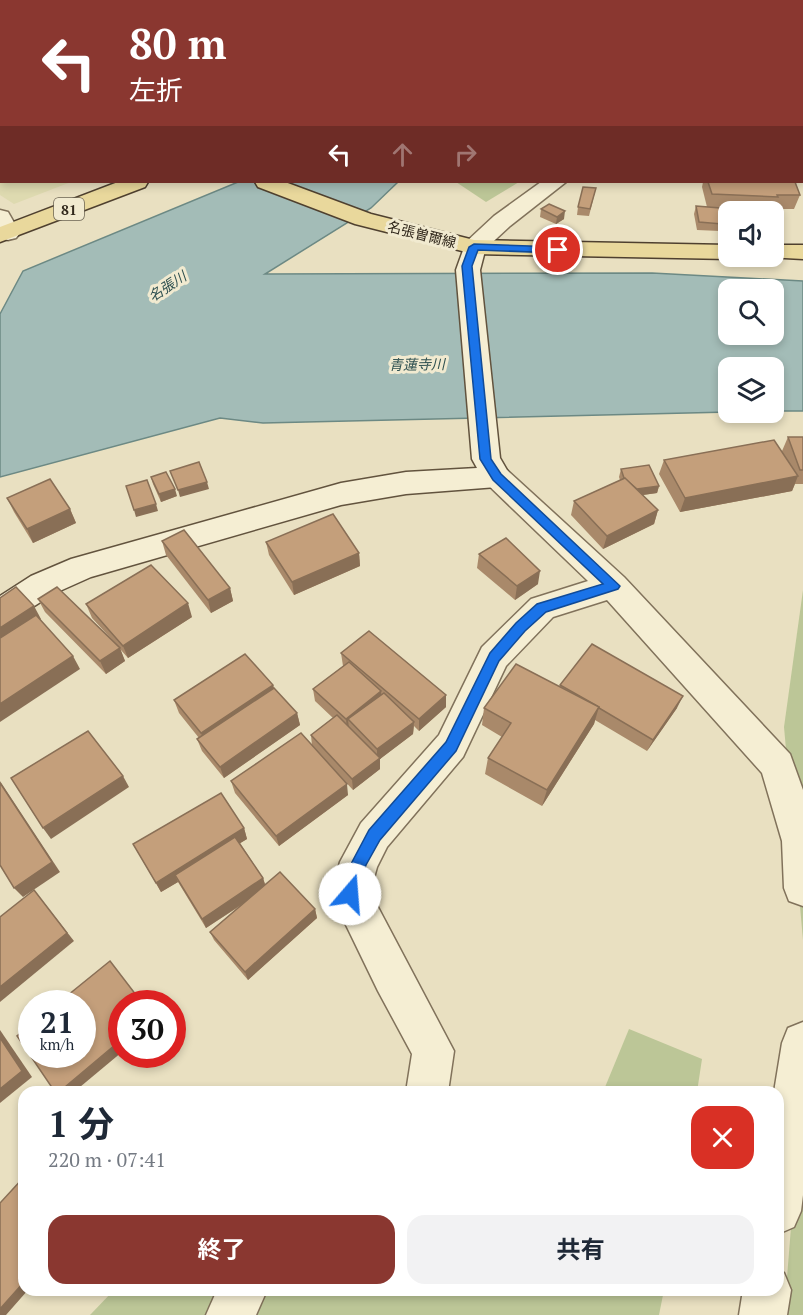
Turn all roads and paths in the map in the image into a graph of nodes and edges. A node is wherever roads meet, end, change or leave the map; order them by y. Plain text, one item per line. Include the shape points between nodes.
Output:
1 (134, 183) edge
2 (269, 183) edge
3 (554, 183) edge
4 (3, 228) edge
5 (718, 252) edge
6 (784, 252) edge
7 (803, 252) edge
8 (471, 258) junction
9 (491, 468) junction
10 (613, 586) junction
11 (0, 612) edge
12 (803, 888) edge
13 (803, 1043) edge
14 (428, 1086) edge
15 (784, 1171) edge
16 (240, 1296) edge
17 (766, 1296) edge
18 (230, 1315) edge
19 (763, 1315) edge

1 - 4 main road, 81
2 - 8 main road, 名張曽爾線
3 - 8 street via 502,221
5 - 8 main road, 名張曽爾線
6 - 7 main road
8 - 9 street
9 - 10 street
9 - 11 street via 341,494 82,567 42,585
10 - 12 street via 777,765 801,841
10 - 14 street via 542,608 520,627 494,657 451,746 374,835 359,862 350,894 433,1051
13 - 15 street
16 - 18 street
17 - 19 street

